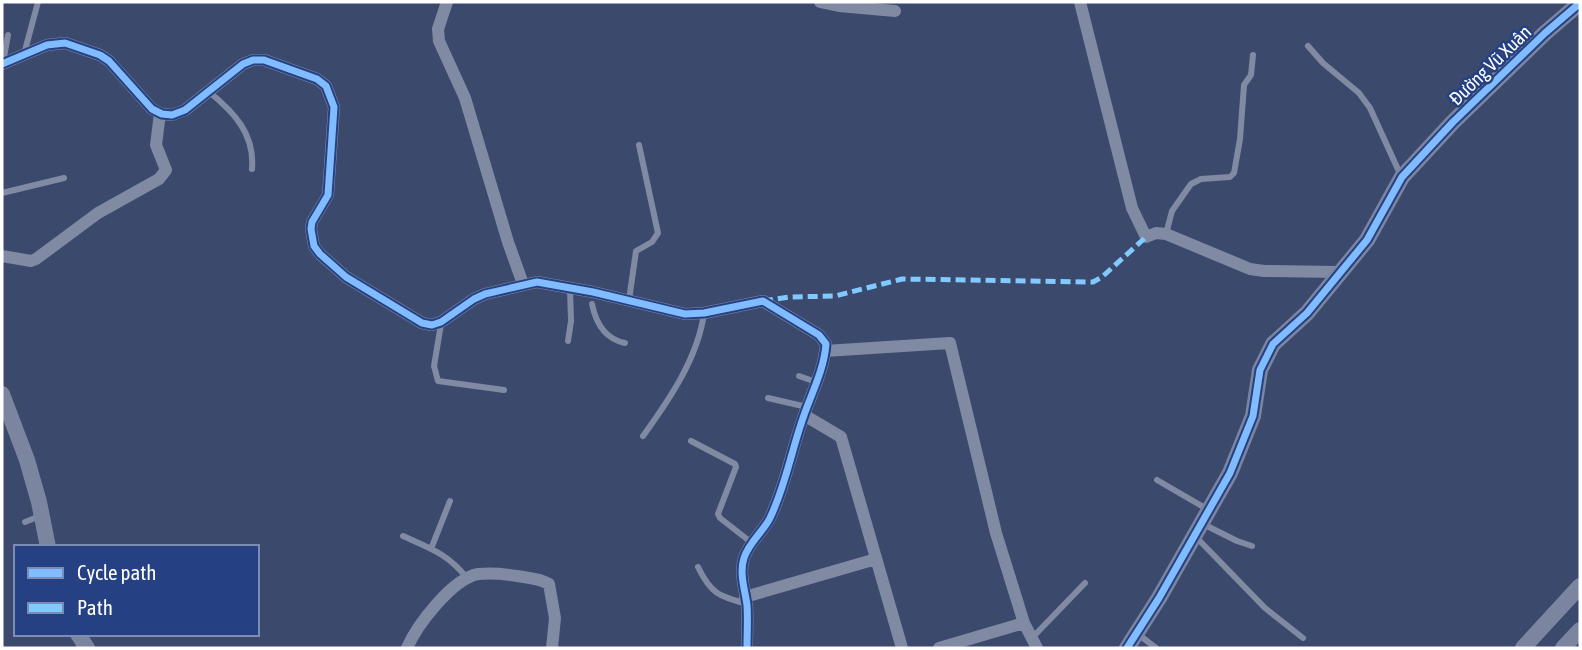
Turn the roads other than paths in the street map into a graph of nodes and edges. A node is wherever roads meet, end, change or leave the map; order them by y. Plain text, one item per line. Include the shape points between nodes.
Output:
1 (38, 2) edge
2 (447, 2) edge
3 (820, 2) edge
4 (1080, 2) edge
5 (1580, 3) edge
6 (895, 11) dead end
7 (8, 35) dead end
8 (1308, 46) dead end
9 (1253, 55) dead end
10 (23, 56) junction
11 (2, 64) edge
12 (208, 91) junction
13 (160, 113) junction
14 (639, 145) dead end
15 (252, 169) dead end
16 (1402, 177) junction
17 (64, 178) dead end
18 (2, 193) edge
19 (1166, 234) junction
20 (2, 257) edge
21 (1338, 272) junction
22 (523, 285) junction
23 (570, 288) junction
24 (592, 297) junction
25 (629, 301) junction
26 (704, 313) junction
27 (441, 322) junction
28 (568, 341) dead end
29 (625, 343) dead end
30 (825, 351) junction
31 (799, 376) dead end
32 (816, 382) junction
33 (504, 390) dead end
34 (2, 394) edge
35 (768, 398) dead end
36 (805, 411) junction
37 (643, 436) dead end
38 (691, 442) dead end
39 (1157, 480) dead end
40 (450, 501) dead end
41 (42, 516) junction
42 (25, 522) dead end
43 (1202, 523) junction
44 (403, 536) dead end
45 (752, 543) junction
46 (48, 545) edge
47 (1252, 546) dead end
48 (431, 548) junction
49 (876, 559) junction
50 (698, 567) dead end
51 (467, 578) junction
52 (1085, 583) dead end
53 (1580, 586) edge
54 (746, 601) junction
55 (1024, 623) junction
56 (1580, 630) edge
57 (1137, 634) junction
58 (1303, 638) dead end
59 (1035, 643) edge
60 (1528, 647) edge
61 (407, 648) edge
62 (552, 648) edge
63 (747, 648) edge
64 (902, 648) edge
65 (939, 648) edge
66 (1127, 648) edge
67 (1156, 648) edge
68 (1563, 648) edge

1 - 10 lane
2 - 22 street via 439,41 465,98
3 - 6 street
4 - 19 street via 1137,221 1146,237
5 - 16 street, Đường Vũ Xuân via 1453,122
7 - 11 lane
8 - 16 lane via 1370,108
9 - 19 lane via 1251,75 1244,85 1234,173 1191,184 1172,211
10 - 11 street
10 - 13 street via 56,43 100,55
12 - 13 street via 185,110
12 - 15 lane via 237,117 252,148
12 - 27 street via 253,60 264,60 326,86 334,107 330,170 328,195 312,222 314,246 346,277 422,323
13 - 20 street via 156,145 166,170 159,179 98,213 36,259
14 - 25 lane via 658,233 636,251
16 - 21 street, Đường Vũ Xuân via 1367,240
17 - 18 lane
19 - 21 street via 1250,269
21 - 43 street, Đường Vũ Xuân via 1307,313 1273,344 1260,370 1253,416 1230,473
22 - 23 street via 537,282
22 - 27 street via 474,299
23 - 24 street
23 - 28 lane
24 - 25 street
24 - 29 lane via 596,318 608,337
25 - 26 street via 685,314
26 - 30 street via 763,300 819,335
26 - 37 lane via 701,334 673,393
27 - 33 lane via 434,366 438,381
30 - 32 street
30 - 55 street via 950,343 996,533
31 - 32 lane
32 - 36 street
34 - 41 street
35 - 36 lane
36 - 45 street via 780,495
36 - 49 street via 841,437
38 - 45 lane via 735,464 718,514
39 - 43 lane
40 - 48 lane
41 - 42 lane
41 - 46 street
43 - 47 lane
43 - 57 street, Đường Vũ Xuân
43 - 58 lane via 1265,608
44 - 48 lane
45 - 54 street via 743,561
48 - 51 lane
49 - 54 street
49 - 64 street
50 - 54 lane via 714,593
51 - 61 street via 425,618
51 - 62 street via 505,574 548,584 555,618
52 - 59 lane
53 - 60 street
54 - 63 street
55 - 59 street
55 - 65 street
56 - 68 street
57 - 66 street, Đường Vũ Xuân
57 - 67 lane

